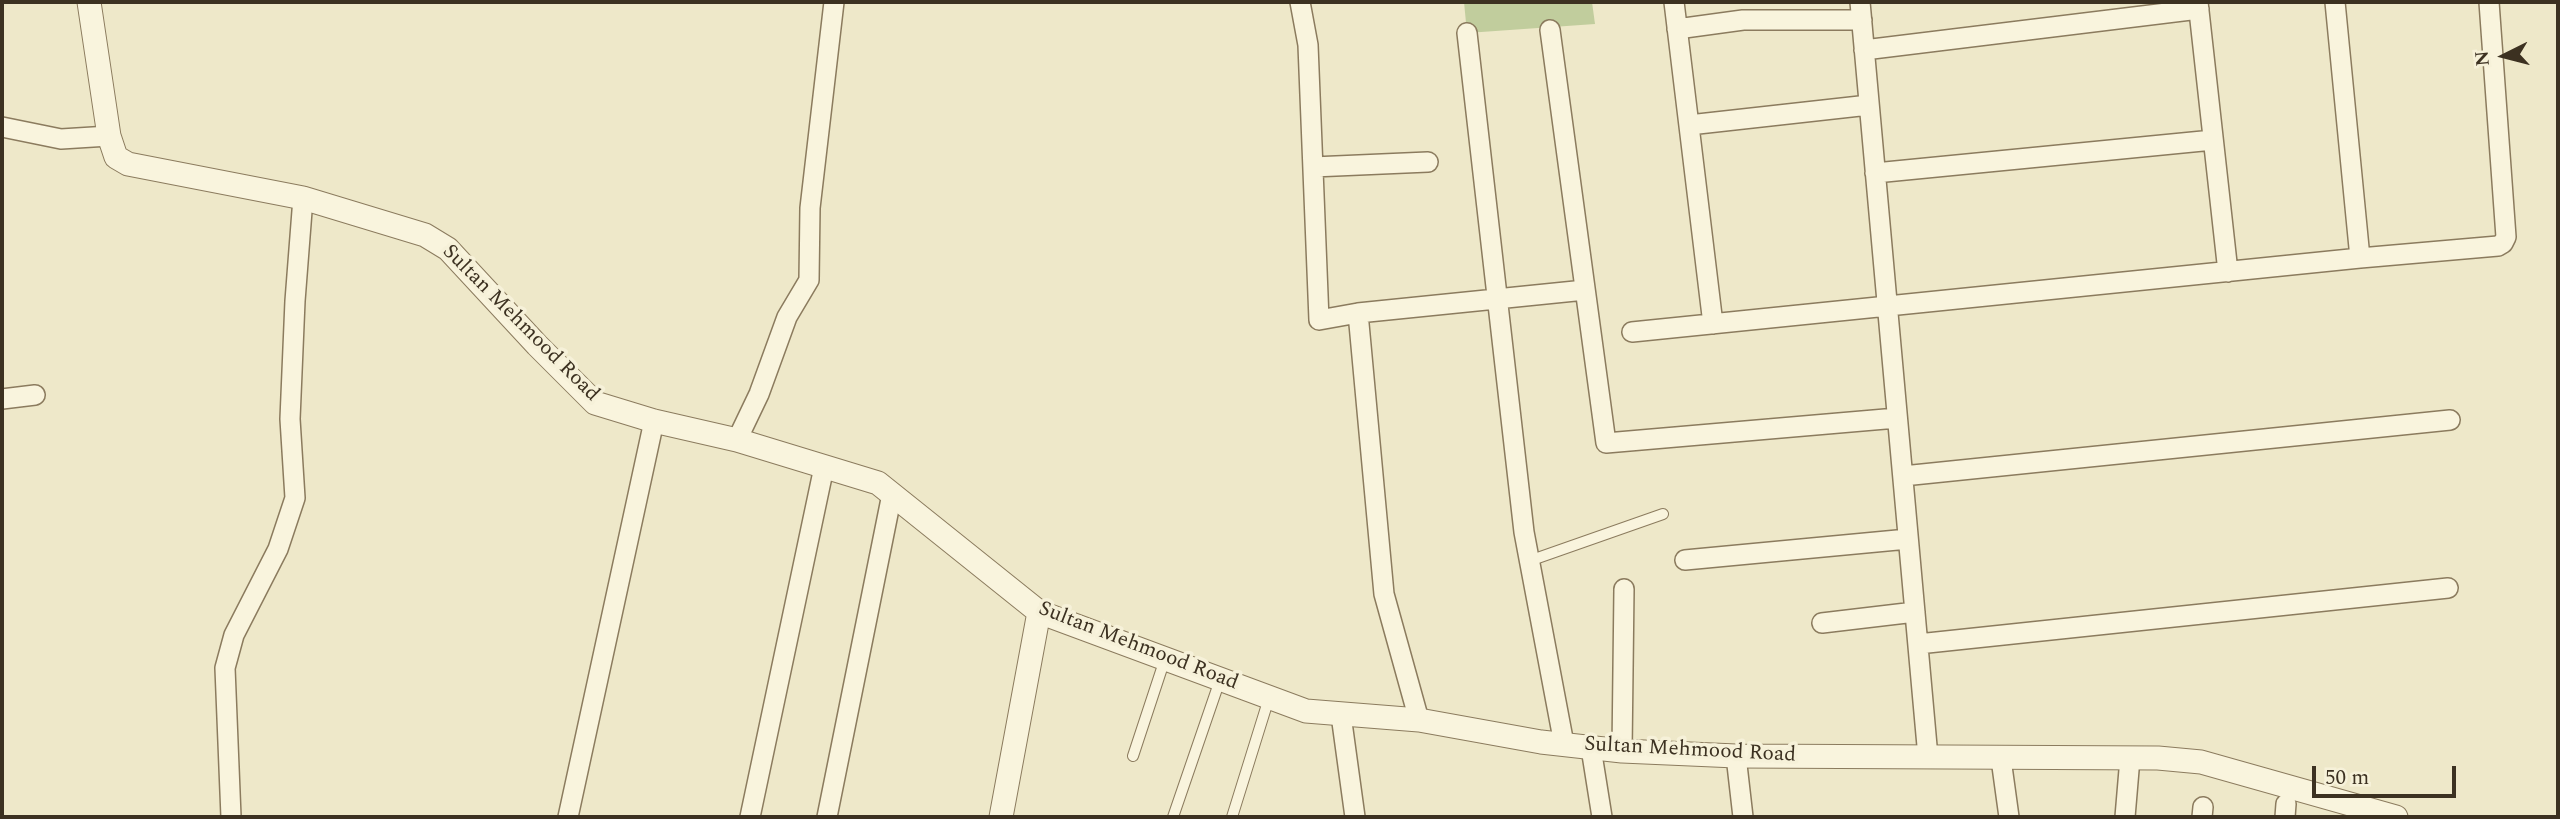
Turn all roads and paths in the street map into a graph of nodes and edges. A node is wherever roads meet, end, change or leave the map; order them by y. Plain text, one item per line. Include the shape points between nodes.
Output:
1 (89, 2) edge
2 (835, 2) edge
3 (1300, 2) edge
4 (1674, 2) edge
5 (2335, 2) edge
6 (2489, 2) edge
7 (2199, 5) edge
8 (2153, 8) edge
9 (1861, 11) edge
10 (1677, 29) junction
11 (1550, 30) dead end
12 (1467, 33) dead end
13 (1864, 50) junction
14 (1870, 105) junction
15 (1689, 125) junction
16 (2, 127) edge
17 (109, 136) junction
18 (2213, 140) junction
19 (1428, 162) dead end
20 (1313, 167) junction
21 (1875, 173) junction
22 (303, 198) junction
23 (2360, 258) junction
24 (2228, 272) junction
25 (1585, 290) junction
26 (1497, 299) junction
27 (1888, 308) junction
28 (1359, 313) junction
29 (1713, 324) junction
30 (1632, 332) dead end
31 (36, 395) dead end
32 (2, 399) edge
33 (1897, 418) junction
34 (654, 421) junction
35 (2450, 421) dead end
36 (737, 440) junction
37 (824, 467) junction
38 (1903, 476) junction
39 (891, 494) junction
40 (1663, 514) dead end
41 (1908, 539) junction
42 (1685, 560) dead end
43 (1529, 561) junction
44 (2448, 588) dead end
45 (1624, 589) dead end
46 (1039, 612) junction
47 (1915, 612) junction
48 (1822, 624) dead end
49 (1919, 644) junction
50 (1166, 659) junction
51 (1220, 680) junction
52 (1269, 698) junction
53 (1341, 715) junction
54 (1419, 720) junction
55 (1564, 744) junction
56 (1591, 748) junction
57 (1622, 751) junction
58 (1133, 756) dead end
59 (1736, 756) junction
60 (1928, 757) junction
61 (2130, 758) junction
62 (2001, 759) junction
63 (2364, 813) edge
64 (231, 817) edge
65 (568, 817) edge
66 (750, 817) edge
67 (827, 817) edge
68 (1001, 817) edge
69 (1173, 817) edge
70 (1232, 817) edge
71 (1354, 817) edge
72 (1602, 817) edge
73 (1743, 817) edge
74 (2009, 817) edge
75 (2126, 817) edge
76 (2396, 817) edge

1 - 17 street, Sultan Mehmood Road
2 - 36 street via 810,208 809,280 787,317
3 - 20 street via 1308,45
4 - 10 street
5 - 23 street
6 - 23 street via 2504,243
7 - 8 street
7 - 18 street
8 - 13 street
9 - 10 street
9 - 13 street
10 - 15 street
11 - 25 street
12 - 26 street
13 - 14 street
14 - 15 street
14 - 21 street
15 - 29 street
16 - 17 street via 61,139
17 - 22 street, Sultan Mehmood Road via 116,157 128,164
18 - 21 street
18 - 24 street
19 - 20 street
20 - 28 street via 1319,320
21 - 27 street
22 - 34 street, Sultan Mehmood Road via 425,235 448,249 595,403
22 - 64 street via 290,419 295,498 278,549 234,635 225,668
23 - 24 street
24 - 27 street
25 - 26 street
25 - 33 street via 1606,443
26 - 28 street
26 - 43 street
27 - 29 street
27 - 33 street
28 - 54 street via 1384,594
29 - 30 street
31 - 32 street
33 - 38 street
34 - 36 street, Sultan Mehmood Road
34 - 65 street
35 - 38 street
36 - 37 street, Sultan Mehmood Road
37 - 39 street, Sultan Mehmood Road via 878,483
37 - 66 street
38 - 41 street
39 - 46 street, Sultan Mehmood Road
39 - 67 street
40 - 43 lane
41 - 42 street
41 - 47 street
43 - 55 street
44 - 49 street
45 - 57 street
46 - 50 street, Sultan Mehmood Road
46 - 68 street
47 - 48 street
47 - 49 street
49 - 60 street
50 - 51 street, Sultan Mehmood Road
50 - 58 lane
51 - 52 street, Sultan Mehmood Road
51 - 69 lane
52 - 53 street, Sultan Mehmood Road via 1306,711
52 - 70 lane
53 - 54 street, Sultan Mehmood Road
53 - 71 street
54 - 55 street, Sultan Mehmood Road
55 - 56 street, Sultan Mehmood Road
56 - 57 street, Sultan Mehmood Road
56 - 72 street
57 - 59 street, Sultan Mehmood Road
59 - 60 street, Sultan Mehmood Road
59 - 73 street
60 - 62 street, Sultan Mehmood Road
61 - 62 street, Sultan Mehmood Road
61 - 63 street, Sultan Mehmood Road via 2202,762
61 - 75 street
62 - 74 street
63 - 76 street, Sultan Mehmood Road

